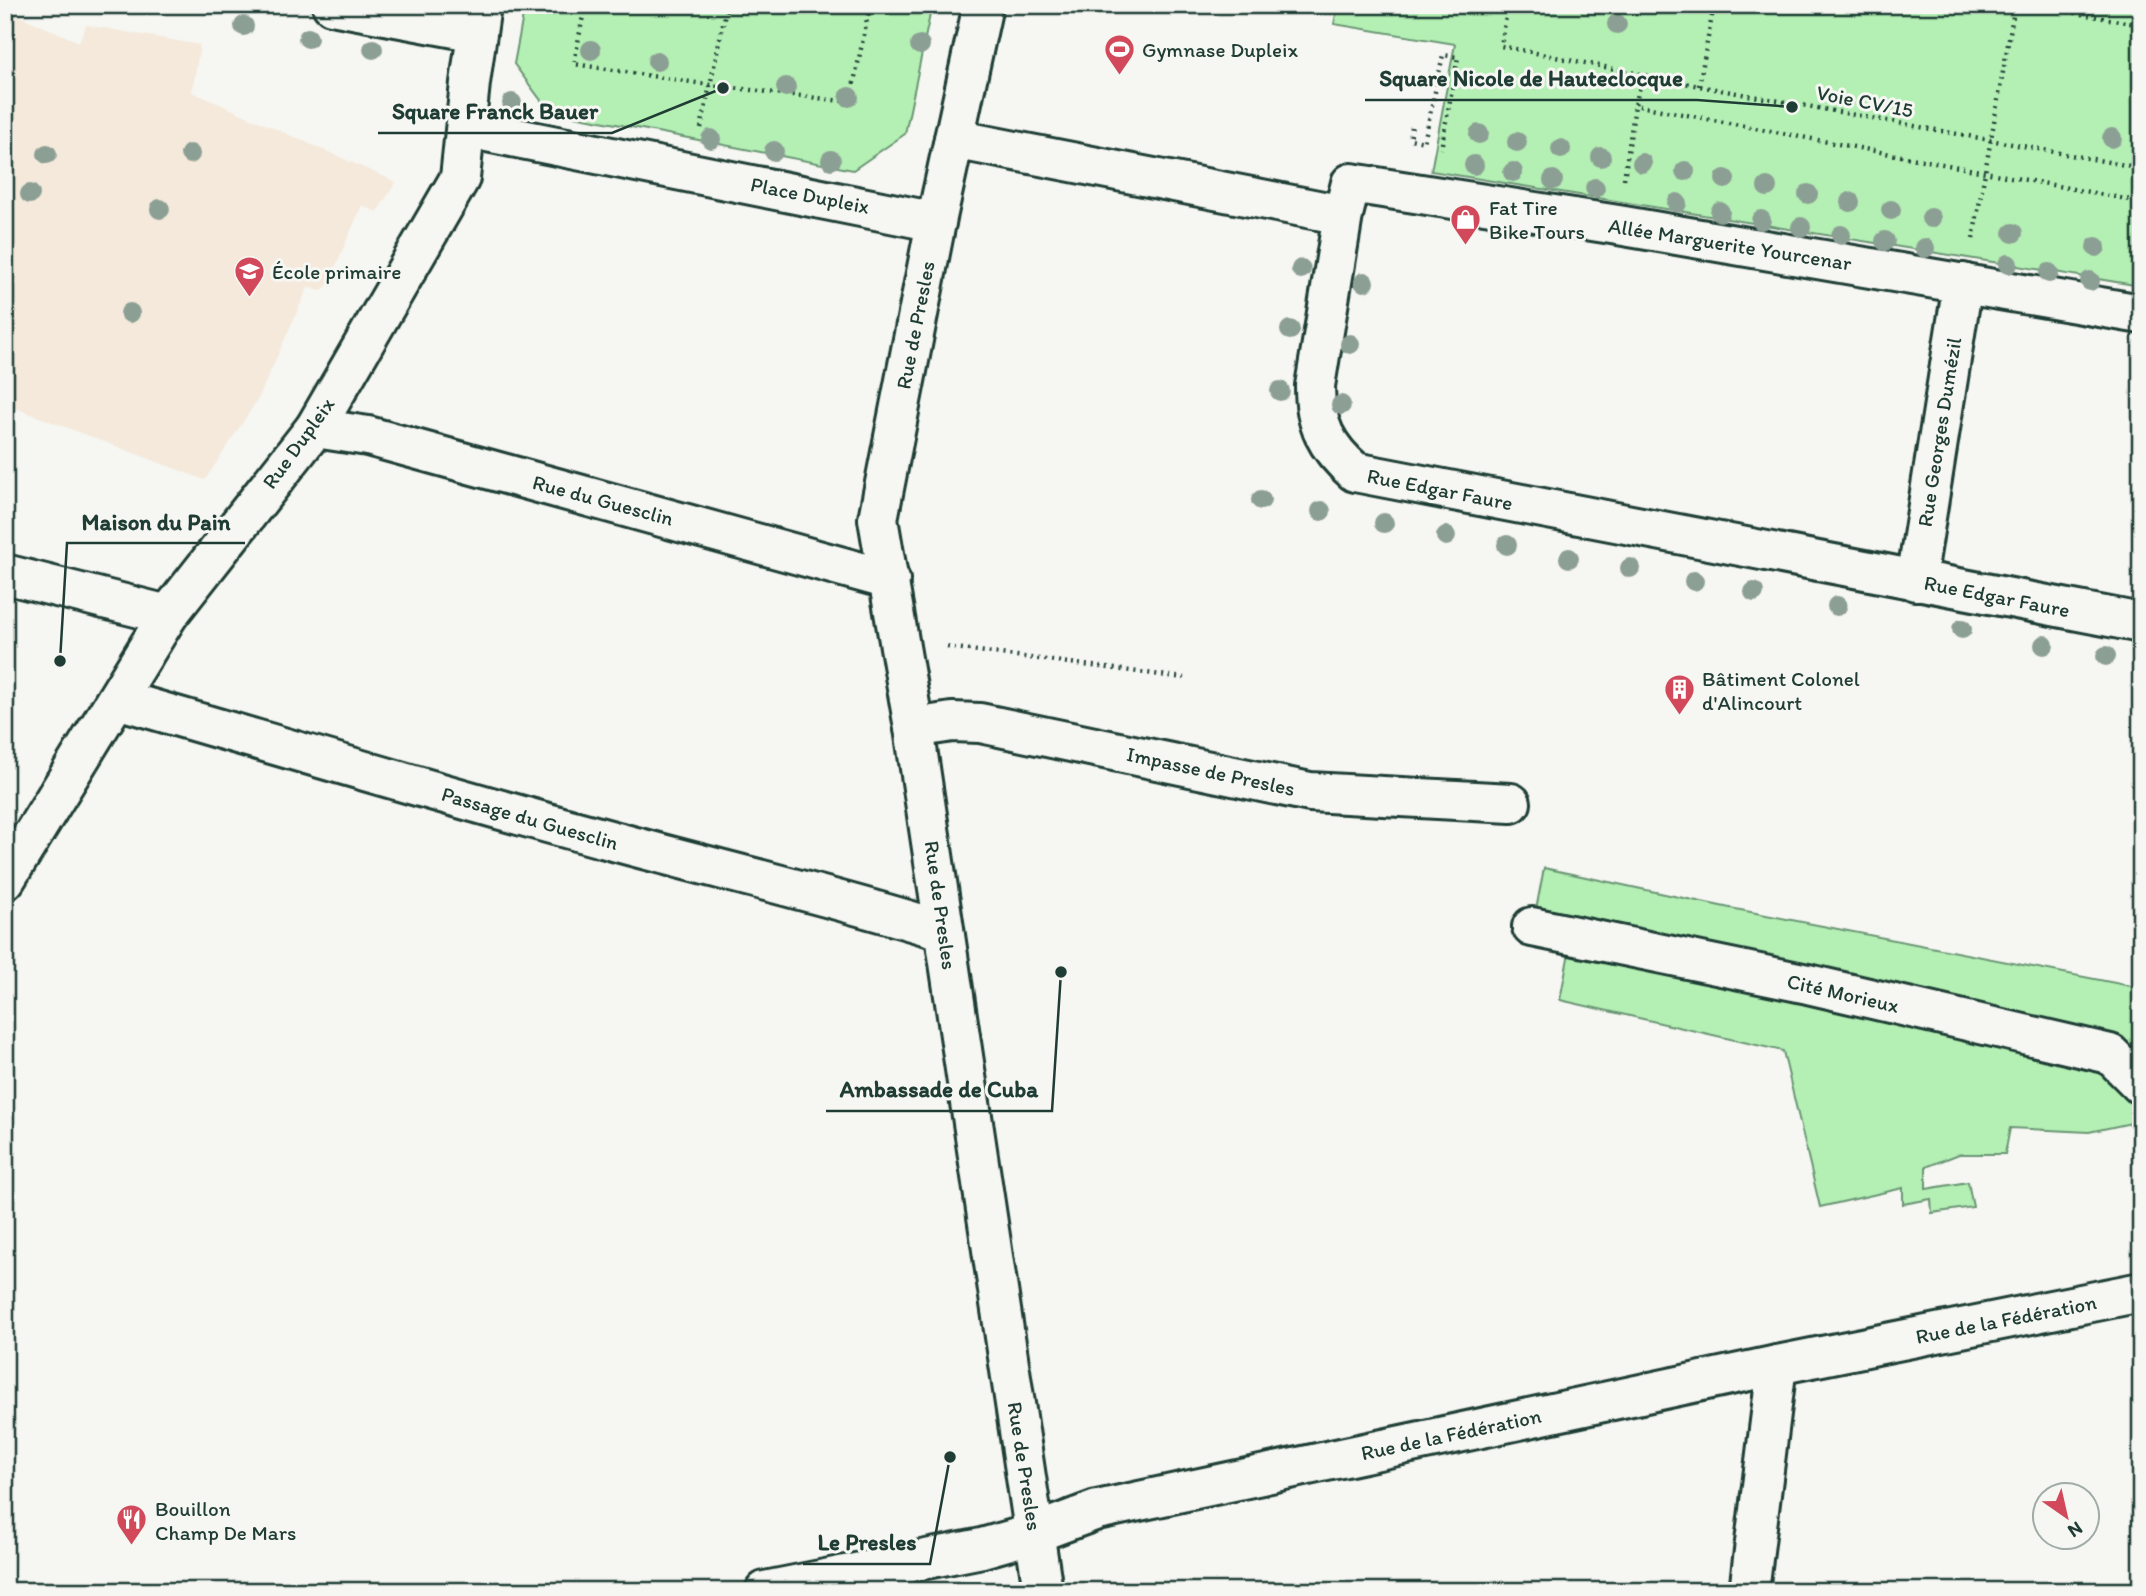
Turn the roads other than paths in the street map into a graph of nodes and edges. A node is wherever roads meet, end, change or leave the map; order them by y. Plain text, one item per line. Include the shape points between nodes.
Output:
1 (332, 5) edge
2 (983, 5) edge
3 (479, 19) edge
4 (467, 128) junction
5 (954, 139) junction
6 (1343, 215) junction
7 (936, 222) junction
8 (1964, 283) junction
9 (2141, 314) edge
10 (315, 428) junction
11 (5, 575) edge
12 (890, 580) junction
13 (1916, 581) junction
14 (168, 615) junction
15 (2141, 623) edge
16 (117, 699) junction
17 (914, 728) junction
18 (1511, 803) dead end
19 (5, 880) edge
20 (1532, 927) dead end
21 (944, 931) junction
22 (2141, 1085) edge
23 (2141, 1292) edge
24 (1777, 1365) junction
25 (1035, 1533) junction
26 (765, 1591) edge
27 (1043, 1591) edge
28 (1749, 1591) edge

1 - 3 street
2 - 5 street
3 - 4 street, Rue Dupleix
4 - 7 street, Place Dupleix
4 - 10 street, Rue Dupleix via 460,178
5 - 6 street
5 - 7 street
6 - 8 street, Allée Marguerite Yourcenar via 1350,183
6 - 13 street, Rue Edgar Faure via 1315,410 1336,456 1355,472
7 - 12 street, Rue de Presles via 878,519
8 - 9 street, Allée Marguerite Yourcenar
8 - 13 street, Rue Georges Dumézil
10 - 12 street, Rue du Guesclin via 368,436
10 - 14 street, Rue Dupleix
11 - 14 street
12 - 17 street, Rue de Presles
13 - 15 street, Rue Edgar Faure
14 - 16 street, Rue Dupleix
16 - 19 street, Rue Dupleix
16 - 21 street, Passage du Guesclin
17 - 18 street, Impasse de Presles via 980,723 1310,792
17 - 21 street, Rue de Presles
20 - 22 street, Cité Morieux via 1808,984 2110,1054
21 - 25 street, Rue de Presles
23 - 24 street, Rue de la Fédération
24 - 25 street, Rue de la Fédération via 1097,1510
24 - 28 street
25 - 26 street, Rue de la Fédération via 982,1548
25 - 27 street, Rue de Presles

